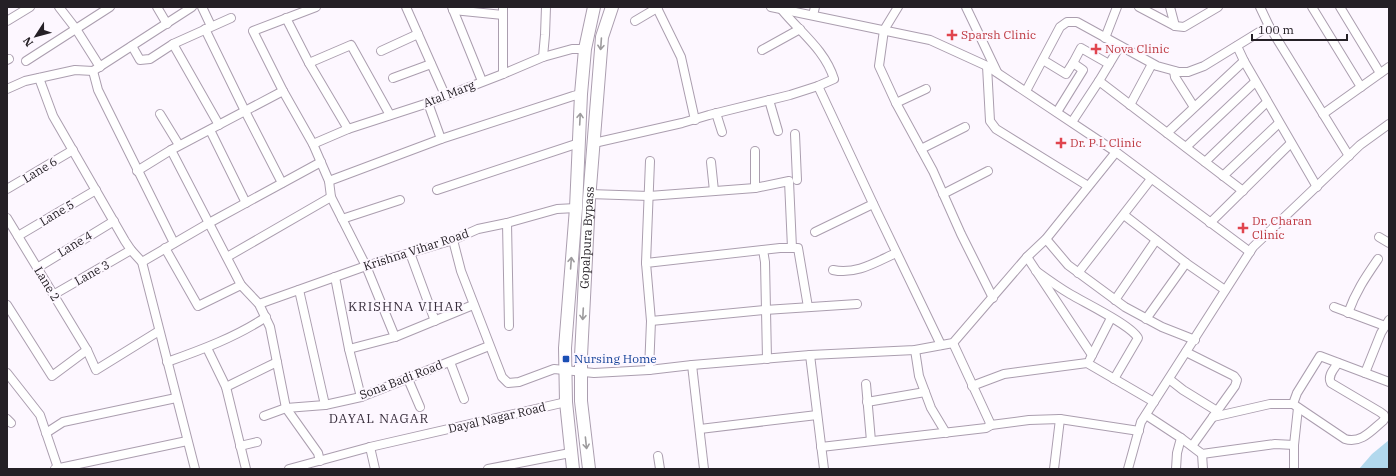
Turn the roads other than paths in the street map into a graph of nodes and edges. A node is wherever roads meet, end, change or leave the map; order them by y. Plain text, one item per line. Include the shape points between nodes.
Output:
1 (30, 7) edge
2 (58, 7) edge
3 (110, 7) edge
4 (157, 7) edge
5 (192, 7) edge
6 (202, 7) edge
7 (316, 7) edge
8 (406, 7) edge
9 (546, 7) edge
10 (594, 7) edge
11 (612, 7) edge
12 (658, 7) edge
13 (771, 7) edge
14 (898, 7) edge
15 (966, 7) edge
16 (1117, 7) edge
17 (1139, 7) edge
18 (1170, 7) edge
19 (1260, 7) edge
20 (1312, 7) edge
21 (1340, 7) edge
22 (453, 8) edge
23 (1215, 8) edge
24 (782, 10) junction
25 (503, 11) edge
26 (647, 11) edge
27 (814, 11) edge
28 (231, 18) dead end
29 (286, 18) junction
30 (7, 21) edge
31 (635, 21) dead end
32 (167, 24) junction
33 (1175, 26) junction
34 (1270, 26) junction
35 (208, 28) junction
36 (76, 29) junction
37 (800, 29) junction
38 (884, 30) junction
39 (418, 34) junction
40 (1105, 38) junction
41 (174, 44) junction
42 (132, 46) junction
43 (1120, 46) junction
44 (1237, 46) junction
45 (585, 49) junction
46 (762, 50) dead end
47 (381, 51) dead end
48 (543, 57) junction
49 (1043, 60) junction
50 (26, 61) dead end
51 (1244, 61) junction
52 (309, 63) junction
53 (1073, 63) junction
54 (431, 64) junction
55 (1109, 64) junction
56 (1152, 64) junction
57 (987, 66) junction
58 (1389, 67) edge
59 (97, 69) junction
60 (1174, 71) junction
61 (998, 73) junction
62 (1380, 73) junction
63 (503, 74) junction
64 (39, 78) junction
65 (393, 78) dead end
66 (482, 81) junction
67 (1098, 81) junction
68 (1256, 82) junction
69 (818, 86) junction
70 (1360, 87) junction
71 (7, 88) edge
72 (926, 89) dead end
73 (284, 91) junction
74 (1026, 91) junction
75 (581, 94) junction
76 (445, 96) junction
77 (769, 100) junction
78 (1267, 102) junction
79 (428, 103) junction
80 (896, 103) junction
81 (1130, 105) junction
82 (1194, 107) junction
83 (245, 111) junction
84 (1056, 112) junction
85 (716, 113) junction
86 (160, 114) dead end
87 (1323, 114) junction
88 (390, 115) junction
89 (695, 120) junction
90 (1072, 122) junction
91 (1279, 123) junction
92 (1389, 124) edge
93 (219, 125) junction
94 (965, 127) dead end
95 (348, 129) junction
96 (210, 130) junction
97 (778, 131) dead end
98 (722, 132) dead end
99 (1167, 133) junction
100 (795, 134) dead end
101 (441, 139) junction
102 (579, 143) junction
103 (594, 143) junction
104 (1291, 143) junction
105 (313, 144) junction
106 (179, 146) junction
107 (1186, 147) junction
108 (921, 149) junction
109 (73, 150) junction
110 (171, 150) junction
111 (755, 151) dead end
112 (1116, 152) junction
113 (1349, 156) junction
114 (650, 161) dead end
115 (321, 162) junction
116 (711, 162) dead end
117 (1205, 162) junction
118 (137, 171) junction
119 (988, 171) dead end
120 (1223, 176) junction
121 (1151, 179) junction
122 (796, 180) junction
123 (329, 181) junction
124 (282, 183) junction
125 (1088, 186) junction
126 (1316, 187) junction
127 (755, 188) junction
128 (7, 189) edge
129 (96, 190) junction
130 (437, 190) dead end
131 (714, 191) junction
132 (1243, 191) junction
133 (589, 194) junction
134 (943, 194) junction
135 (649, 196) junction
136 (331, 197) junction
137 (400, 200) dead end
138 (246, 203) junction
139 (873, 204) junction
140 (576, 208) junction
141 (1124, 215) junction
142 (7, 218) edge
143 (342, 219) junction
144 (114, 221) junction
145 (209, 223) junction
146 (507, 223) junction
147 (1210, 223) junction
148 (815, 232) dead end
149 (18, 236) junction
150 (1379, 237) dead end
151 (1046, 239) junction
152 (452, 240) junction
153 (1156, 240) junction
154 (174, 243) junction
155 (1389, 243) edge
156 (165, 248) junction
157 (792, 248) junction
158 (131, 250) junction
159 (763, 250) junction
160 (1250, 252) junction
161 (410, 253) junction
162 (896, 253) junction
163 (1030, 255) junction
164 (227, 257) junction
165 (1378, 259) dead end
166 (142, 262) junction
167 (646, 263) junction
168 (1186, 263) junction
169 (366, 266) junction
170 (37, 268) junction
171 (832, 270) dead end
172 (1036, 271) junction
173 (1078, 273) junction
174 (335, 277) junction
175 (241, 285) junction
176 (299, 290) junction
177 (1225, 290) junction
178 (53, 295) junction
179 (993, 298) junction
180 (1115, 300) junction
181 (259, 304) junction
182 (857, 304) dead end
183 (7, 305) edge
184 (474, 305) junction
185 (808, 307) junction
186 (1334, 307) dead end
187 (765, 310) junction
188 (1348, 313) junction
189 (266, 317) junction
190 (1111, 318) junction
191 (1146, 319) junction
192 (435, 321) junction
193 (651, 321) junction
194 (1387, 323) edge
195 (509, 326) dead end
196 (159, 331) junction
197 (395, 337) junction
198 (1195, 340) junction
199 (953, 343) junction
200 (940, 345) junction
201 (489, 346) junction
202 (206, 348) junction
203 (349, 349) junction
204 (87, 350) junction
205 (915, 350) junction
206 (1186, 352) junction
207 (810, 355) junction
208 (1092, 355) junction
209 (767, 359) junction
210 (167, 362) junction
211 (277, 362) junction
212 (450, 362) junction
213 (1087, 363) junction
214 (1338, 363) junction
215 (692, 365) junction
216 (649, 370) junction
217 (565, 371) junction
218 (581, 372) junction
219 (7, 373) edge
220 (1365, 373) junction
221 (408, 379) junction
222 (1114, 379) junction
223 (1169, 379) junction
224 (1389, 382) edge
225 (866, 384) dead end
226 (972, 386) junction
227 (226, 387) junction
228 (925, 392) junction
229 (362, 397) junction
230 (176, 398) junction
231 (464, 399) dead end
232 (566, 402) junction
233 (867, 402) junction
234 (1154, 402) junction
235 (325, 405) junction
236 (1296, 406) junction
237 (420, 407) dead end
238 (286, 408) junction
239 (1215, 414) junction
240 (817, 415) junction
241 (1146, 415) junction
242 (264, 416) dead end
243 (1060, 419) junction
244 (991, 425) junction
245 (700, 429) junction
246 (1139, 431) junction
247 (946, 432) junction
248 (46, 433) junction
249 (1181, 438) junction
250 (187, 441) junction
251 (871, 441) junction
252 (257, 442) dead end
253 (1294, 445) junction
254 (240, 446) junction
255 (1192, 446) junction
256 (370, 447) junction
257 (821, 447) junction
258 (570, 453) junction
259 (1202, 454) junction
260 (658, 456) dead end
261 (320, 461) junction
262 (501, 468) edge
263 (56, 469) edge
264 (194, 469) edge
265 (246, 469) edge
266 (289, 469) edge
267 (375, 469) edge
268 (488, 469) edge
269 (573, 469) edge
270 (589, 469) edge
271 (660, 469) edge
272 (704, 469) edge
273 (824, 469) edge
274 (1054, 469) edge
275 (1128, 469) edge
276 (1176, 469) edge
277 (1204, 469) edge
278 (1294, 469) edge

1 - 30 street
2 - 36 street
3 - 36 street
4 - 32 street
5 - 32 street
6 - 35 street
7 - 29 street
8 - 39 street
9 - 48 street
10 - 45 main road, Gopalpura Bypass
11 -> 103 main road, Gopalpura Bypass via 602,37
12 - 26 street
12 - 89 street via 681,57
13 - 24 street
14 - 38 street
15 - 61 street
16 - 40 street
17 - 33 street
18 - 33 street
19 - 34 street
20 - 70 street
21 - 62 street
22 - 25 street
22 - 66 street
23 - 33 street via 1184,28
24 - 27 street
24 - 37 street
25 - 63 street
26 - 31 street
27 - 38 street
28 - 35 street
29 - 52 street
29 - 73 street via 253,31
32 - 42 street
34 - 44 street
34 - 87 street
35 - 41 street
35 - 83 street
36 - 50 street
36 - 59 street
37 - 46 street
37 - 69 street via 811,40 830,68 834,80
38 - 57 street via 930,40
38 - 80 street via 879,66
39 - 47 street
39 - 54 street
40 - 43 street
40 - 49 street via 1077,22 1068,22 1060,28
41 - 42 street via 150,59 140,60
41 - 93 street
42 - 59 street
43 - 55 street
43 - 56 street
44 - 51 street
44 - 60 street via 1204,66 1188,72
45 - 48 street, Atal Marg via 572,48
45 - 75 main road, Gopalpura Bypass
48 - 63 street, Atal Marg
49 - 53 street via 1066,74
49 - 74 street
51 - 68 street
51 - 82 street
52 - 88 street via 351,45
52 - 95 street
53 - 55 street via 1081,48
53 - 84 street via 1083,70
54 - 65 street
54 - 76 street
55 - 67 street
56 - 60 street
56 - 81 street
57 - 61 street
57 - 125 street via 990,121 996,128
58 - 62 street
59 - 64 street via 75,70
59 - 118 street via 98,90
60 - 82 street via 1175,77
61 - 74 street
62 - 70 street
63 - 66 street, Atal Marg
64 - 71 street
64 - 109 street via 53,116
66 - 76 street, Atal Marg
67 - 81 street
67 - 90 street
68 - 78 street
68 - 107 street
69 - 77 street
69 - 139 street
70 - 87 street
72 - 80 street
73 - 83 street
73 - 105 street
74 - 84 street
75 - 101 street
102 -> 75 main road, Gopalpura Bypass
76 - 79 street, Atal Marg
77 - 85 street
77 - 97 street
78 - 91 street
78 - 117 street
79 - 88 street, Atal Marg
79 - 101 street
80 - 108 street
81 - 99 street
82 - 99 street
83 - 93 street
83 - 124 street
84 - 90 street
85 - 89 street
85 - 98 street
86 - 106 street
87 - 113 street
88 - 95 street, Atal Marg
89 - 103 street
90 - 112 street
91 - 104 street
91 - 120 street
92 - 113 street
93 - 96 street
94 - 108 street
95 - 105 street, Atal Marg
96 - 106 street
96 - 138 street
99 - 107 street
100 - 122 street
101 - 123 street
102 - 130 street
102 - 140 main road, Gopalpura Bypass
103 - 133 main road, Gopalpura Bypass
104 - 126 street
104 - 132 street
105 - 115 street
106 - 110 street
107 - 117 street
108 - 134 street
109 - 128 street, Lane 6
109 - 129 street
110 - 118 street
110 - 145 street
111 - 127 street
112 - 121 street
112 - 125 street
113 - 126 street
114 - 135 street
115 - 123 street
115 - 124 street
116 - 131 street
117 - 120 street
118 - 154 street
119 - 134 street
120 - 132 street
121 - 141 street
121 - 147 street
122 - 127 street
122 - 157 street
123 - 136 street
124 - 138 street
125 - 151 street
126 - 160 street
127 - 131 street
129 - 144 street
129 - 149 street, Lane 5
131 - 135 street
132 - 147 street
133 - 135 street
133 -> 218 main road, Gopalpura Bypass
134 - 179 street
135 - 167 street
136 - 143 street
136 - 164 street
137 - 143 street
138 - 145 street
139 - 148 street
139 - 162 street
140 - 146 street, Krishna Vihar Road via 557,209
217 -> 140 main road, Gopalpura Bypass
141 - 153 street
141 - 173 street
142 - 149 street, Lane 2
143 - 169 street
144 - 158 street
144 - 170 street, Lane 4
145 - 154 street
145 - 164 street
146 - 152 street, Krishna Vihar Road via 478,229
146 - 195 street
147 - 160 street
149 - 170 street, Lane 2
150 - 155 street
151 - 163 street
151 - 173 street via 1068,266
152 - 161 street, Krishna Vihar Road
152 - 184 street
153 - 168 street
153 - 180 street
154 - 156 street
156 - 166 street
156 - 175 street via 198,306
157 - 159 street
157 - 185 street via 798,248
158 - 166 street
158 - 178 street, Lane 3
159 - 167 street
159 - 187 street
160 - 177 street
161 - 169 street, Krishna Vihar Road
161 - 192 street
162 - 171 street via 853,271
162 - 200 street
163 - 172 street
163 - 179 street
164 - 175 street
165 - 188 street via 1355,294
166 - 196 street
167 - 193 street
168 - 177 street
168 - 191 street
169 - 174 street, Krishna Vihar Road
169 - 197 street
170 - 178 street, Lane 2
172 - 190 street
172 - 208 street
173 - 180 street
174 - 176 street, Krishna Vihar Road
174 - 203 street
175 - 181 street
176 - 181 street, Krishna Vihar Road
176 - 235 street
177 - 198 street
178 - 204 street, Lane 2
179 - 199 street
180 - 191 street
181 - 189 street
182 - 185 street
183 - 204 street via 52,376
184 - 192 street
184 - 201 street
185 - 187 street
186 - 188 street
187 - 193 street
187 - 209 street
188 - 194 street
189 - 202 street
189 - 211 street
190 - 208 street
190 - 222 street via 1134,332 1138,338
191 - 198 street
192 - 197 street
193 - 216 street
194 - 220 street
196 - 204 street, Lane 2 via 96,370
196 - 210 street
197 - 203 street
198 - 206 street
199 - 200 street
199 - 226 street
200 - 205 street
201 - 212 street, Sona Badi Road
201 - 217 street via 502,377 508,383 519,382 554,369
202 - 210 street
202 - 227 street
203 - 229 street
205 - 207 street
205 - 228 street via 919,376
206 - 223 street
206 - 239 street via 1236,377 1234,386
207 - 209 street
207 - 240 street
208 - 213 street
209 - 215 street
210 - 230 street
211 - 227 street
211 - 238 street
212 - 221 street, Sona Badi Road
212 - 231 street
213 - 222 street
213 - 226 street via 1004,374
214 - 220 street
214 - 236 street via 1320,356 1297,393
214 - 236 street via 1329,377 1331,383 1380,412 1385,418 1383,421 1362,438 1345,439
215 - 216 street
215 - 245 street
216 - 218 street
217 - 218 street
217 - 232 main road, Gopalpura Bypass
218 -> 270 main road, Gopalpura Bypass via 581,402
219 - 248 street via 40,415
220 - 224 street
221 - 229 street, Sona Badi Road
221 - 237 street
222 - 234 street
223 - 234 street
223 - 239 street
225 - 233 street
226 - 244 street
227 - 254 street
228 - 233 street
228 - 247 street via 931,408
229 - 235 street, Sona Badi Road
230 - 248 street via 62,422
230 - 250 street
232 - 256 street, Dayal Nagar Road
232 - 258 main road, Gopalpura Bypass
233 - 251 street
234 - 241 street
235 - 238 street, Sona Badi Road
236 - 239 street via 1270,404
236 - 253 street
238 - 242 street, Sona Badi Road
238 - 261 street via 318,453
239 - 255 street
240 - 245 street
240 - 257 street
241 - 246 street
241 - 249 street
243 - 244 street
243 - 246 street
243 - 274 street
244 - 247 street via 986,428
245 - 272 street
246 - 275 street
247 - 251 street
248 - 263 street
249 - 255 street
249 - 276 street
250 - 263 street
250 - 264 street
251 - 257 street
252 - 254 street
253 - 259 street via 1275,444
253 - 278 street
254 - 265 street
255 - 259 street
256 - 261 street, Dayal Nagar Road
256 - 267 street
257 - 273 street
258 - 262 street
258 - 269 main road, Gopalpura Bypass
259 - 277 street
260 - 271 street
261 - 266 street, Dayal Nagar Road
262 - 268 street

